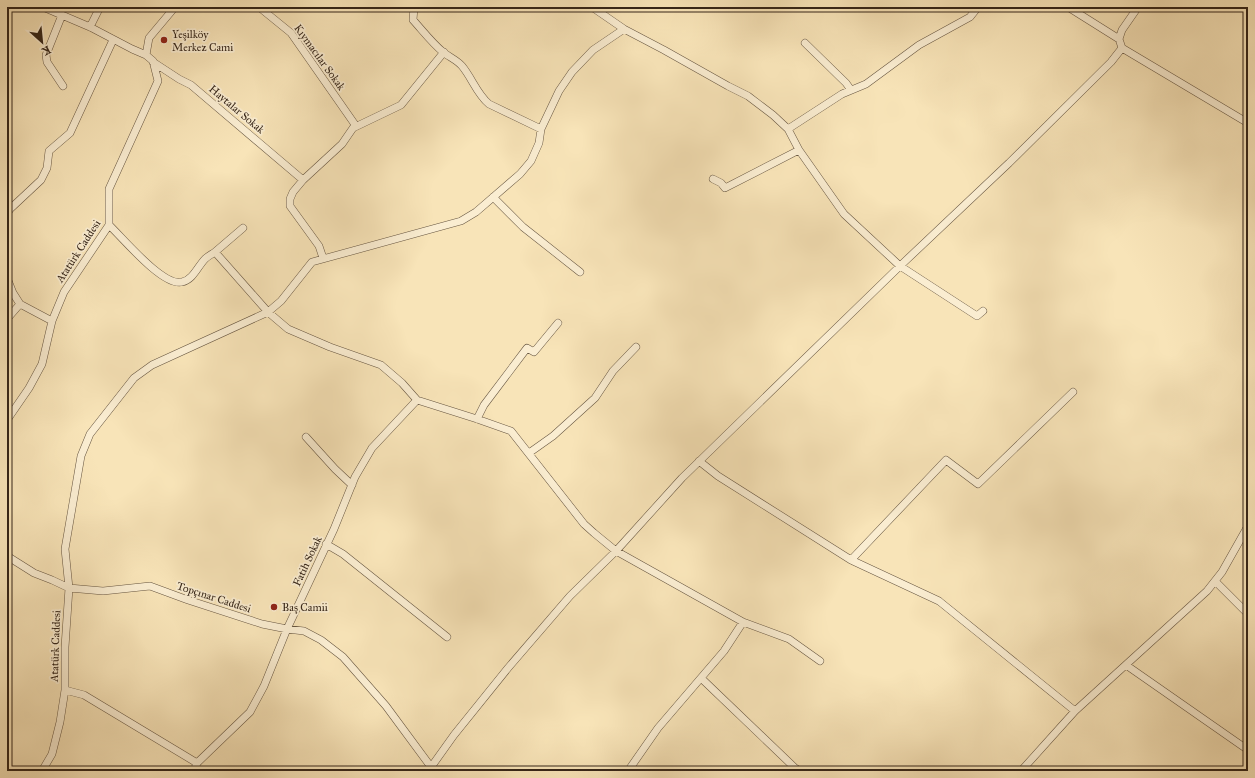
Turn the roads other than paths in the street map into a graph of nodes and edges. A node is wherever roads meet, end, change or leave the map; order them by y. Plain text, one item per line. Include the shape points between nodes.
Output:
1 (10, 7) edge
2 (42, 7) edge
3 (100, 7) edge
4 (175, 7) edge
5 (260, 7) edge
6 (414, 7) edge
7 (592, 7) edge
8 (978, 7) edge
9 (1068, 7) edge
10 (1138, 7) edge
11 (7, 11) edge
12 (62, 15) junction
13 (90, 27) junction
14 (624, 29) junction
15 (1119, 39) junction
16 (113, 40) junction
17 (805, 43) dead end
18 (1122, 48) junction
19 (444, 52) junction
20 (146, 55) junction
21 (153, 61) junction
22 (63, 86) dead end
23 (851, 90) junction
24 (1248, 123) edge
25 (356, 126) junction
26 (540, 129) junction
27 (788, 130) junction
28 (799, 150) junction
29 (713, 179) dead end
30 (303, 180) junction
31 (493, 197) junction
32 (7, 214) edge
33 (110, 225) junction
34 (243, 228) dead end
35 (215, 252) junction
36 (323, 258) junction
37 (900, 266) junction
38 (580, 272) dead end
39 (7, 278) edge
40 (20, 304) junction
41 (983, 311) dead end
42 (268, 312) junction
43 (7, 319) edge
44 (52, 321) junction
45 (558, 323) dead end
46 (636, 347) dead end
47 (1073, 392) dead end
48 (416, 400) junction
49 (477, 419) junction
50 (7, 420) edge
51 (306, 437) dead end
52 (529, 453) junction
53 (699, 461) junction
54 (352, 485) junction
55 (1248, 526) edge
56 (326, 544) junction
57 (616, 551) junction
58 (7, 556) edge
59 (851, 560) junction
60 (1215, 581) junction
61 (69, 588) junction
62 (1248, 614) edge
63 (743, 622) junction
64 (287, 630) junction
65 (448, 637) dead end
66 (820, 661) dead end
67 (1126, 665) junction
68 (701, 678) junction
69 (65, 690) junction
70 (1075, 711) junction
71 (1248, 750) edge
72 (197, 763) junction
73 (431, 770) edge
74 (796, 770) edge
75 (42, 771) edge
76 (194, 771) edge
77 (628, 771) edge
78 (1021, 771) edge

1 - 11 street
2 - 12 street
3 - 13 street
4 - 20 street via 149,38
5 - 25 street, Kıymacılar Sokak via 291,33
6 - 19 street via 414,20
7 - 14 street
8 - 23 street via 970,17 919,45 866,84
9 - 15 street
10 - 15 street via 1122,30
12 - 13 street
12 - 22 street via 46,55 47,62
13 - 16 street
14 - 26 street, Atatürk Caddesi via 593,50 572,72 559,91
14 - 27 street via 748,96
15 - 18 street
16 - 20 street
16 - 32 street via 70,133 49,151 41,180
17 - 23 street
18 - 24 street
18 - 37 street via 1009,163
19 - 25 street via 401,105
19 - 26 street via 463,67 484,100
20 - 21 street
21 - 30 street, Haytalar Sokak via 191,85
21 - 33 street, Atatürk Caddesi via 158,81 109,189
23 - 27 street
25 - 30 street via 342,144
26 - 31 street, Atatürk Caddesi via 531,161
27 - 28 street
28 - 29 street via 725,188
28 - 37 street via 844,214
30 - 36 street via 293,192 290,206 319,246
31 - 36 street, Atatürk Caddesi via 461,221
31 - 38 street via 523,227
33 - 35 street via 153,270 172,282 182,282 190,277 205,259
33 - 44 street, Atatürk Caddesi via 64,292
34 - 35 street
35 - 42 street
36 - 42 street, Atatürk Caddesi via 312,262 281,301
37 - 41 street via 977,316
37 - 53 street
39 - 40 street
40 - 43 street
40 - 44 street
42 - 48 street via 288,329 381,365 402,383
42 - 61 street, Atatürk Caddesi via 152,365 134,378 90,434 81,456 65,549
44 - 50 street, Atatürk Caddesi via 42,364
45 - 49 street via 534,352 527,348 493,392
46 - 52 street via 613,371 590,403 553,436
47 - 59 street via 978,484 946,460
48 - 49 street
48 - 54 street, Fatih Sokak via 372,448
49 - 52 street via 511,431
51 - 54 street
52 - 57 street via 584,524
53 - 57 street
53 - 59 street via 718,476
54 - 56 street, Fatih Sokak
55 - 60 street
56 - 64 street, Fatih Sokak
56 - 65 street via 343,554
57 - 63 street
57 - 73 street via 570,596 508,668
58 - 61 street via 34,574
59 - 70 street via 939,601
60 - 62 street
60 - 67 street
61 - 64 street, Topçınar Caddesi via 103,590 150,586
61 - 69 street, Atatürk Caddesi
63 - 66 street via 789,639
63 - 68 street via 724,651
64 - 72 street, Fatih Sokak via 264,686 250,712
64 - 73 street, Topçınar Caddesi via 304,631 343,657 386,706
67 - 70 street
67 - 71 street
68 - 74 street
68 - 77 street via 658,728
69 - 72 street via 84,695
69 - 75 street, Atatürk Caddesi via 52,754
70 - 78 street
72 - 76 street, Fatih Sokak

